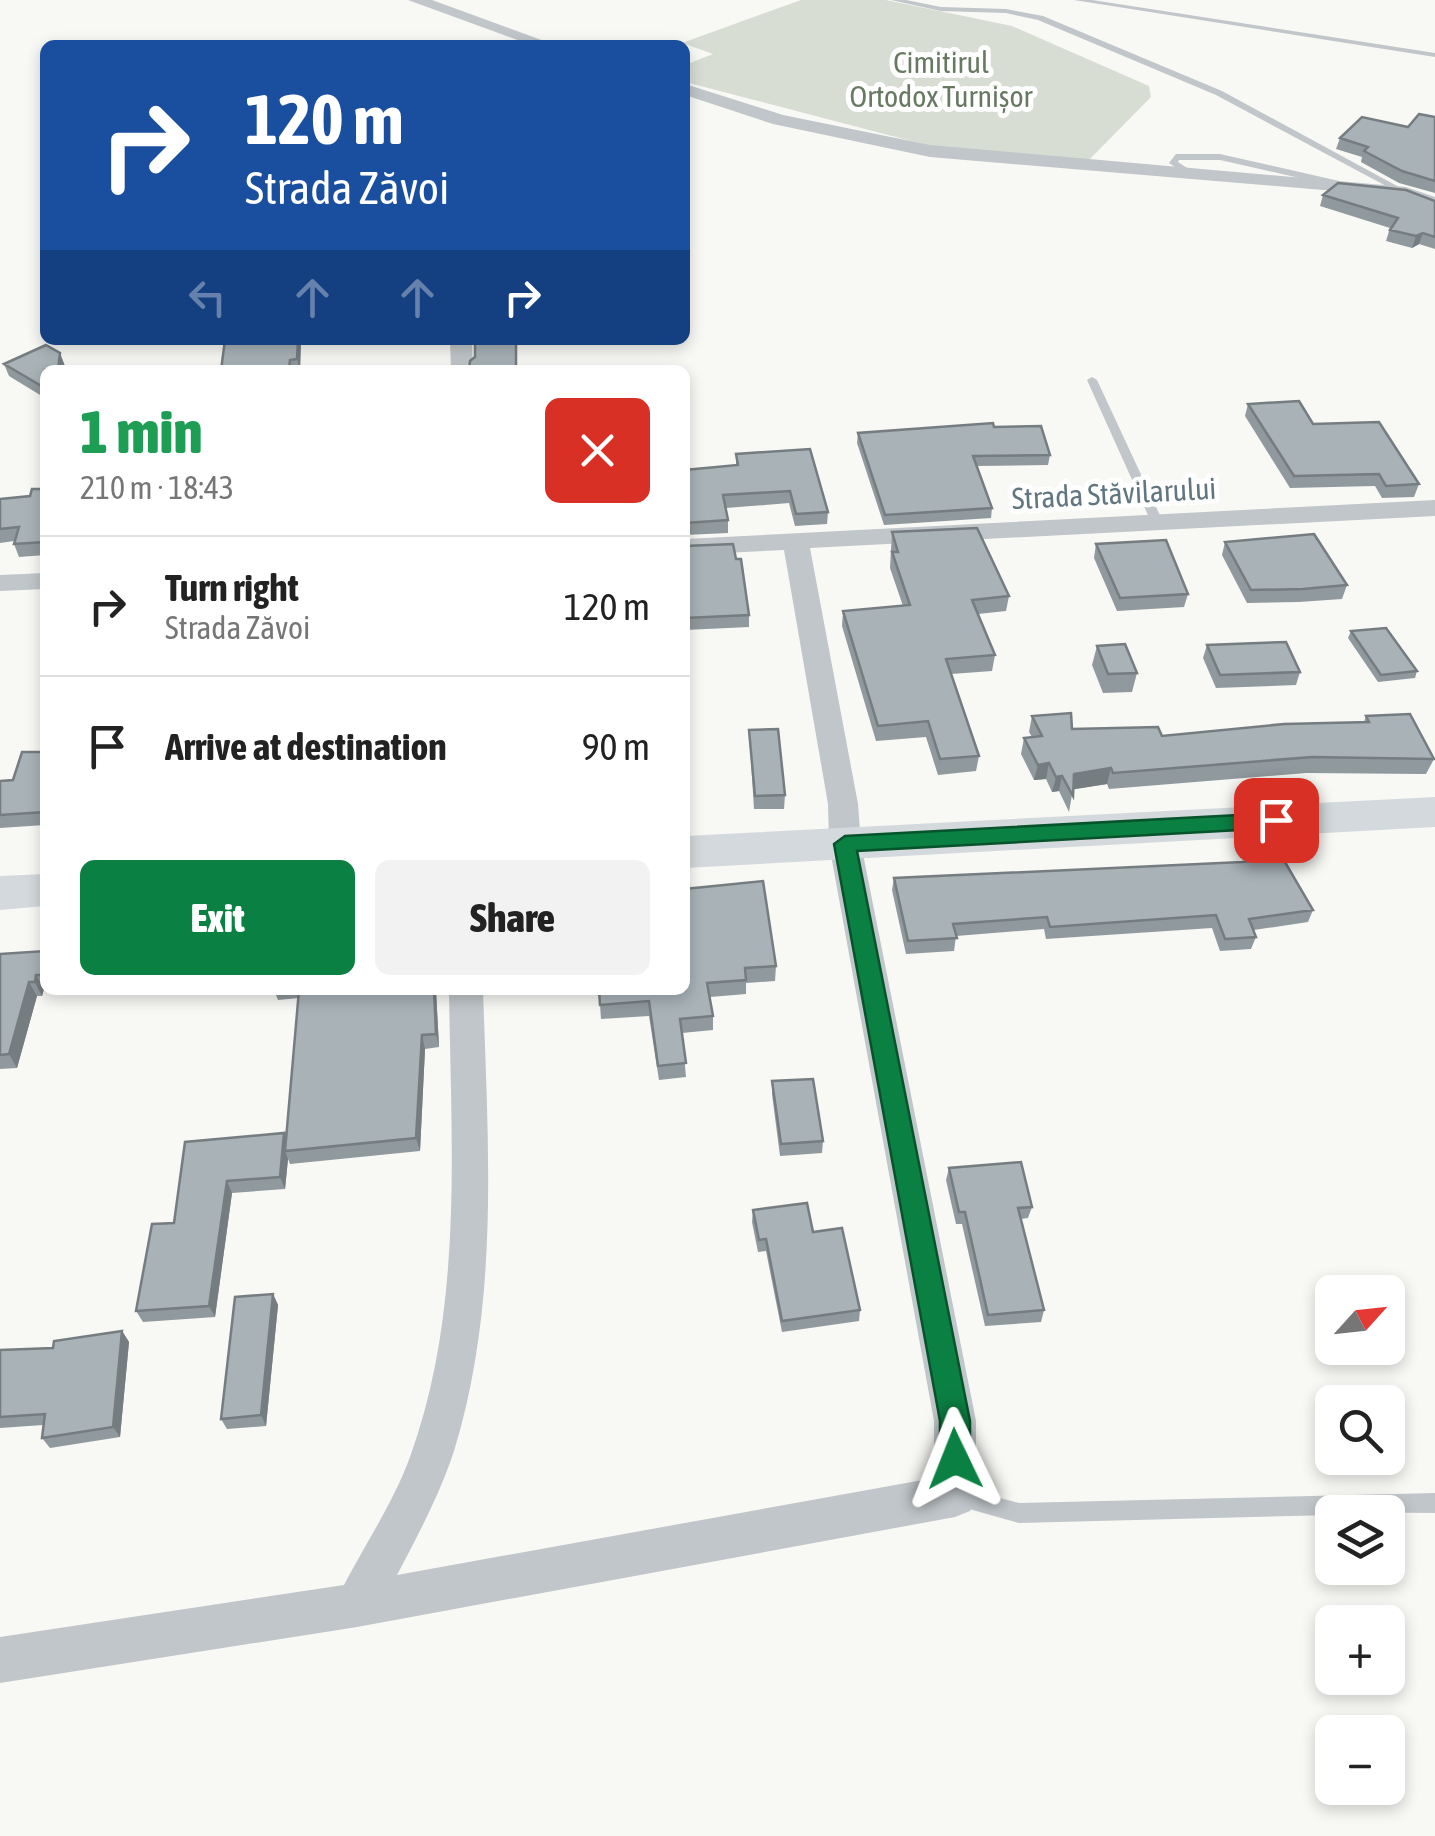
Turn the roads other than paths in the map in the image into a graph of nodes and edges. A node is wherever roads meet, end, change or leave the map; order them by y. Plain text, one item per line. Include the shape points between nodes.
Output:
1 (416, 0) edge
2 (895, 0) edge
3 (1078, 0) edge
4 (532, 40) edge
5 (1435, 55) edge
6 (690, 91) edge
7 (1406, 194) junction
8 (1435, 204) edge
9 (1092, 380) dead end
10 (1435, 508) edge
11 (1158, 524) junction
12 (796, 542) junction
13 (690, 548) edge
14 (40, 580) edge
15 (0, 583) edge
16 (1435, 812) edge
17 (845, 844) junction
18 (690, 852) edge
19 (40, 890) edge
20 (0, 892) edge
21 (466, 995) edge
22 (955, 1496) junction
23 (1435, 1504) edge
24 (357, 1605) junction
25 (0, 1660) edge

1 - 4 street
2 - 7 lane via 1040,18 1219,93
3 - 5 lane
6 - 7 street via 877,143
7 - 8 street
9 - 11 lane
10 - 11 street, Strada Stăvilarului
11 - 12 street, Strada Stăvilarului
12 - 13 street, Strada Stăvilarului
12 - 17 street via 844,804
14 - 15 street
16 - 17 street
17 - 18 street
17 - 22 street via 955,1421
19 - 20 street
21 - 24 street via 469,1262 457,1364 431,1456
22 - 23 lane via 1019,1513
22 - 24 street
24 - 25 street

